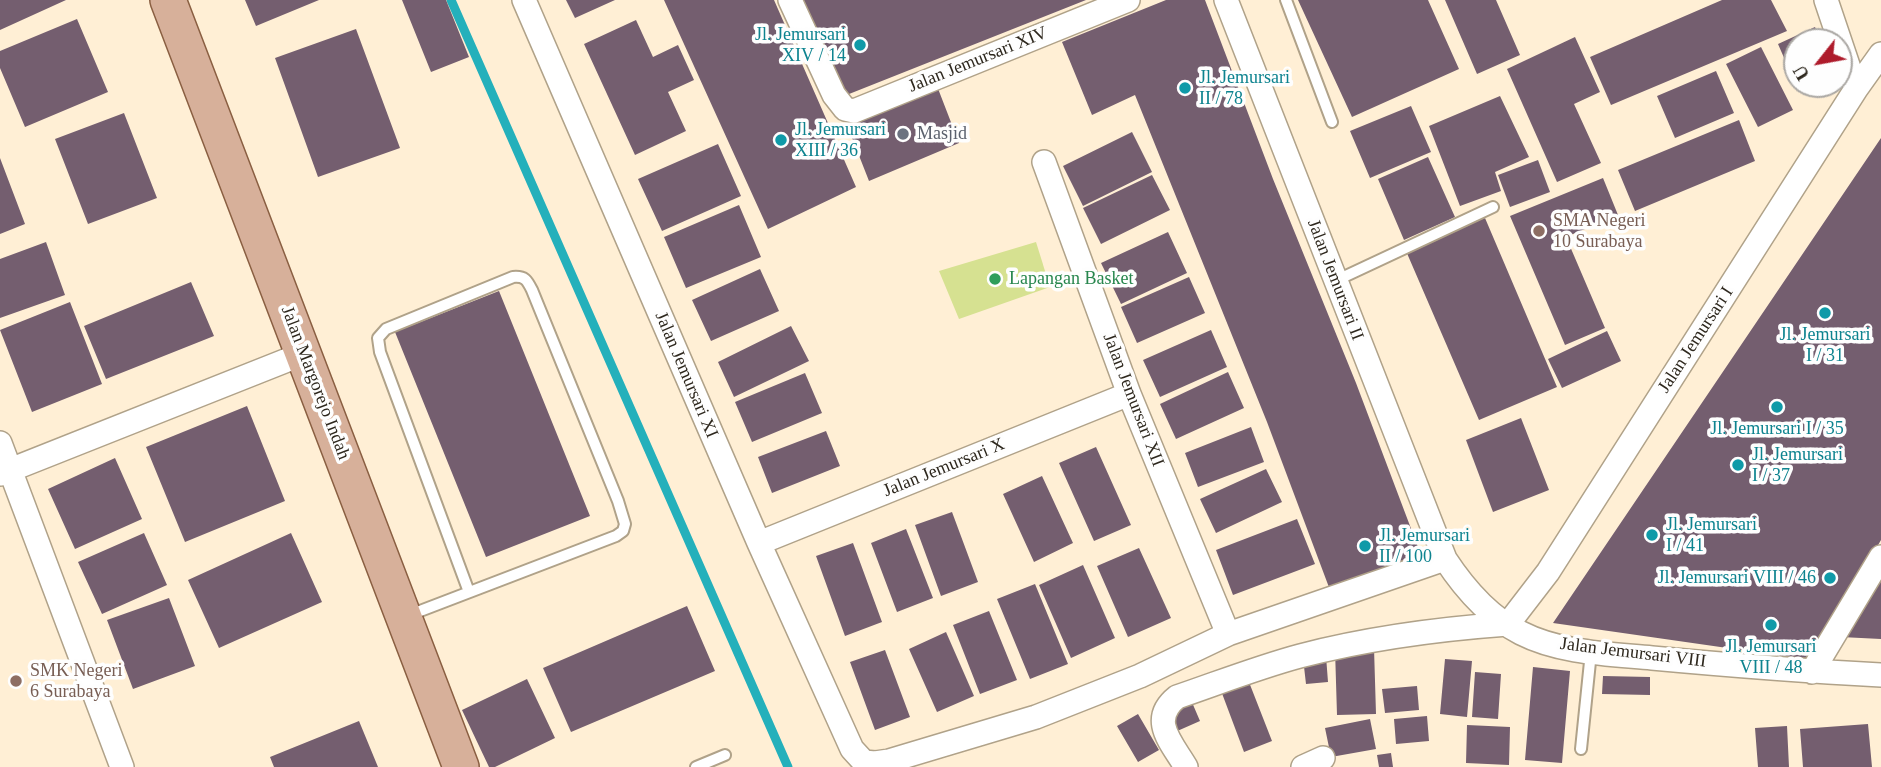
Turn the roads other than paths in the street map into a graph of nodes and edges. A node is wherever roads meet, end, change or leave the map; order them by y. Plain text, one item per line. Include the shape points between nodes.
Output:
1 (168, 0) edge
2 (524, 0) edge
3 (790, 0) edge
4 (1128, 0) edge
5 (1286, 0) edge
6 (1826, 0) edge
7 (1231, 2) edge
8 (1881, 54) edge
9 (1856, 89) junction
10 (1332, 122) dead end
11 (1044, 162) dead end
12 (1493, 207) dead end
13 (1335, 281) junction
14 (304, 353) junction
15 (1129, 394) junction
16 (0, 443) edge
17 (6, 472) edge
18 (759, 543) junction
19 (1881, 557) edge
20 (1444, 559) junction
21 (469, 592) junction
22 (403, 618) junction
23 (1508, 624) junction
24 (1228, 634) junction
25 (1591, 652) junction
26 (1812, 672) junction
27 (1881, 675) edge
28 (1581, 749) dead end
29 (725, 755) dead end
30 (122, 767) edge
31 (461, 767) edge
32 (696, 767) edge
33 (1186, 767) edge

1 - 14 main road, Jalan Margorejo Indah
2 - 18 street, Jalan Jemursari XI
3 - 4 street, Jalan Jemursari XIV via 834,95 845,109 854,111
5 - 10 lane
6 - 9 street
7 - 13 street, Jalan Jemursari II
8 - 9 street, Jalan Jemursari I
9 - 23 street, Jalan Jemursari I via 1548,572
11 - 15 street, Jalan Jemursari XII
12 - 13 lane
13 - 20 street, Jalan Jemursari II
14 - 17 street
14 - 22 main road, Jalan Margorejo Indah
15 - 18 street, Jalan Jemursari X
15 - 24 street, Jalan Jemursari XII
16 - 17 street
17 - 30 street
18 - 24 street, Jalan Jemursari XI via 852,749 864,762 882,762 1036,716 1140,676
19 - 26 street
20 - 23 street, Jalan Jemursari VIII via 1476,599
20 - 24 street
21 - 21 lane via 624,531 618,501 532,290 520,276 386,329 378,338
21 - 22 lane
22 - 31 main road, Jalan Margorejo Indah
23 - 25 street, Jalan Jemursari VIII via 1540,640
23 - 33 street via 1432,630 1297,656 1177,697 1166,708 1162,722
25 - 26 street, Jalan Jemursari VIII
25 - 28 lane
26 - 27 street, Jalan Jemursari VIII
29 - 32 lane

